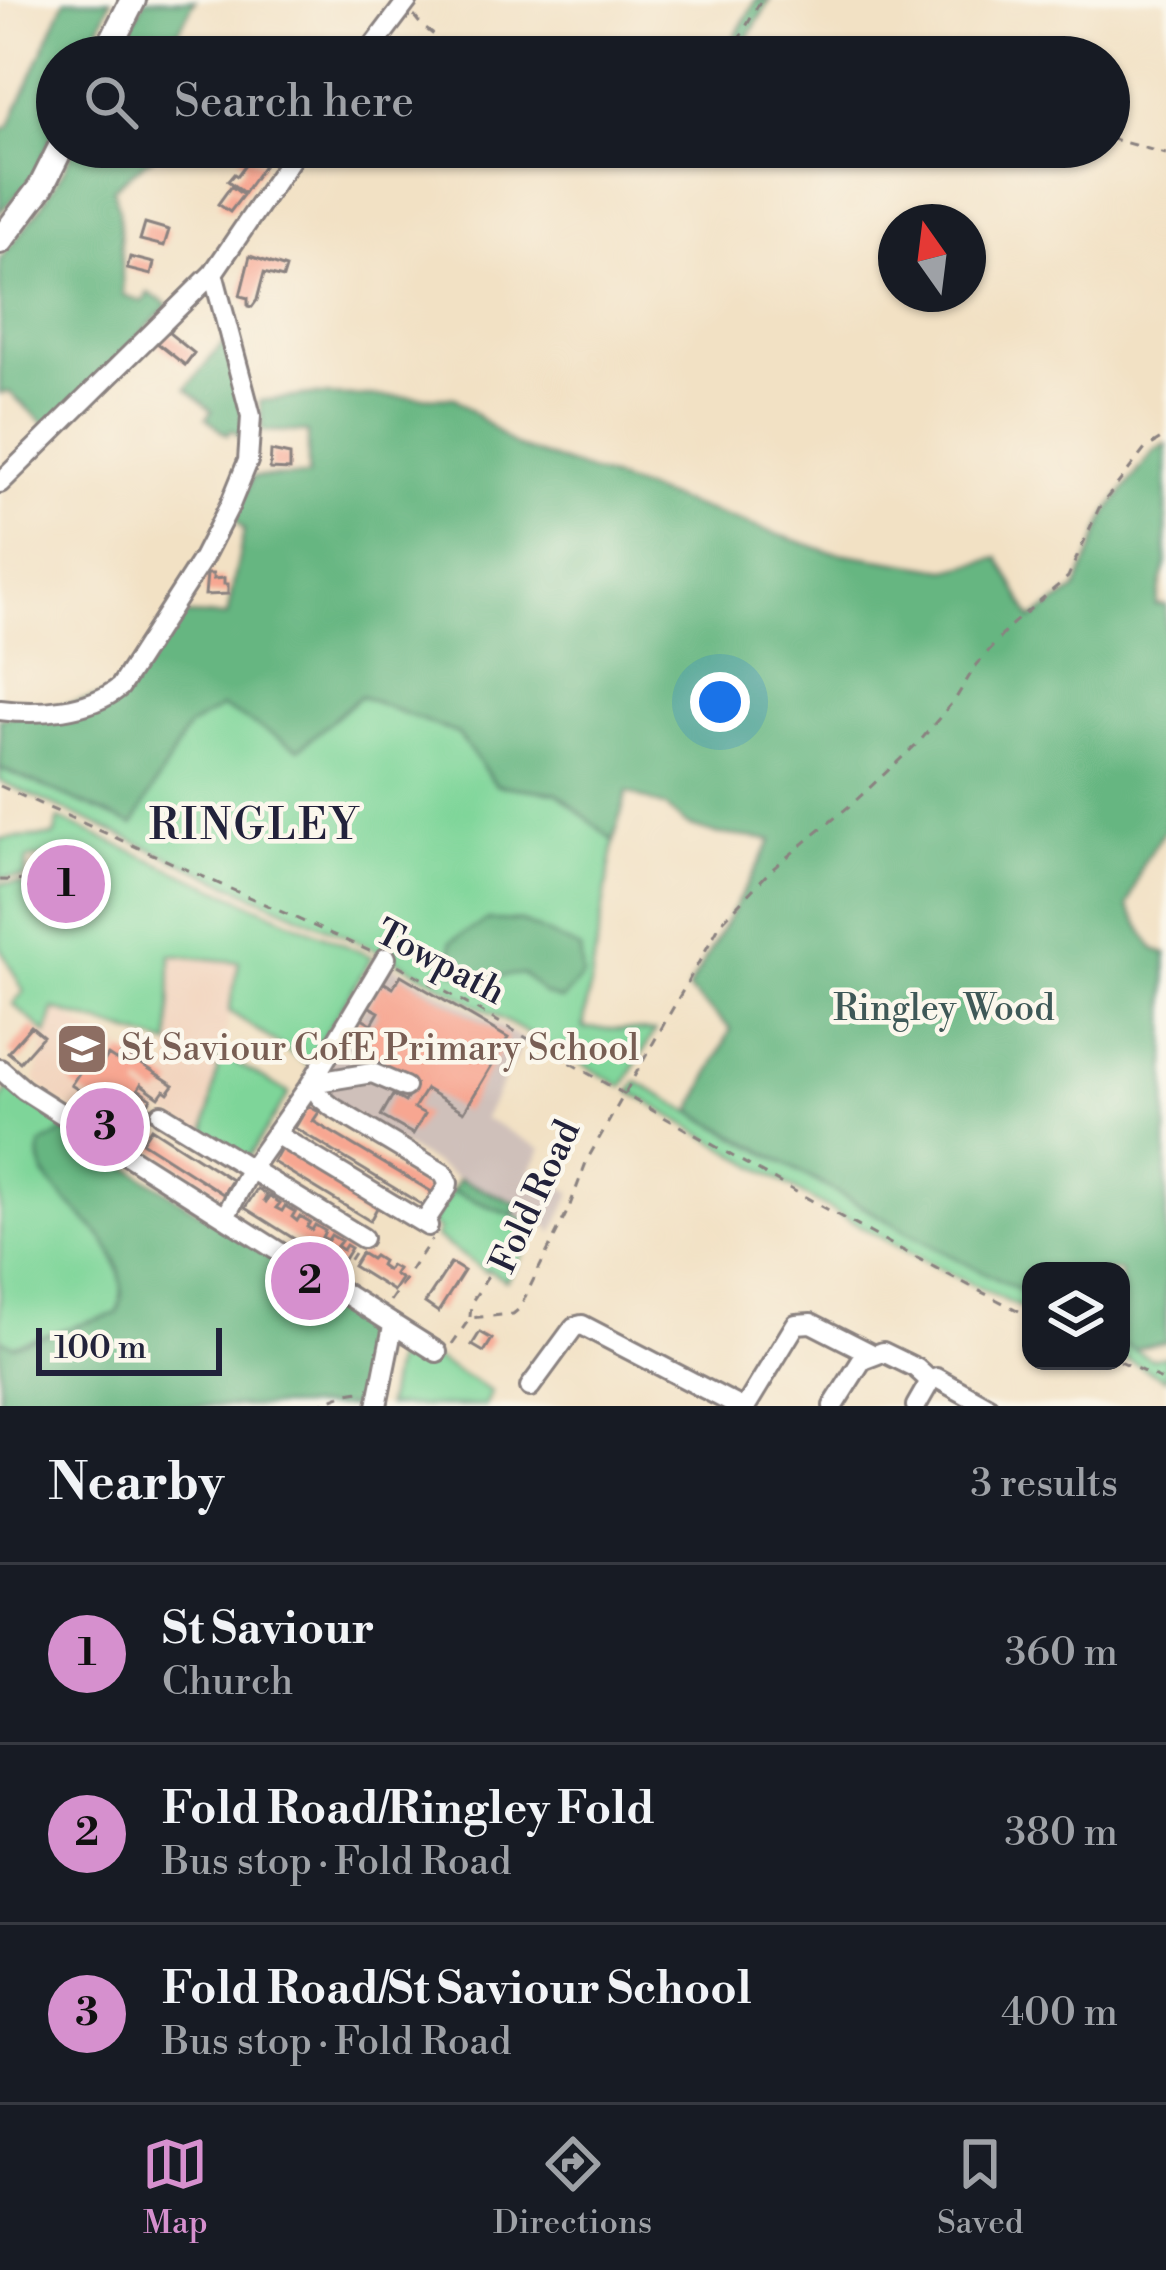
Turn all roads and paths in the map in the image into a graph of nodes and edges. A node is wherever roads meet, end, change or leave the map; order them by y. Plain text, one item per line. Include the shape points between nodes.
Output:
1 (133, 0) edge
2 (761, 0) edge
3 (406, 2) edge
4 (115, 36) edge
5 (381, 36) edge
6 (435, 36) edge
7 (741, 36) edge
8 (1130, 144) edge
9 (1166, 154) edge
10 (51, 168) edge
11 (285, 168) edge
12 (0, 242) edge
13 (213, 273) junction
14 (1166, 436) edge
15 (0, 483) edge
16 (0, 710) edge
17 (0, 786) edge
18 (0, 880) edge
19 (33, 880) dead end
20 (386, 958) junction
21 (0, 1069) edge
22 (311, 1083) junction
23 (405, 1087) dead end
24 (625, 1092) junction
25 (161, 1114) dead end
26 (277, 1135) junction
27 (250, 1170) junction
28 (225, 1217) junction
29 (426, 1224) junction
30 (363, 1238) dead end
31 (489, 1275) dead end
32 (1022, 1313) edge
33 (470, 1318) junction
34 (386, 1322) junction
35 (437, 1352) joint
36 (872, 1354) junction
37 (1130, 1366) edge
38 (928, 1381) junction
39 (1166, 1382) edge
40 (530, 1387) dead end
41 (378, 1399) edge
42 (316, 1406) edge
43 (742, 1406) edge
44 (833, 1406) edge
45 (916, 1406) edge
46 (987, 1406) edge

1 - 4 main road
2 - 7 path
3 - 5 street
3 - 6 path
8 - 9 path
10 - 12 main road
11 - 13 street
13 - 15 street
13 - 16 street via 251,416 248,461 230,505 120,688 50,711
14 - 24 path, Fold Road via 1145,449 1100,508 1068,578 1010,626 920,741 721,923
17 - 20 path, Towpath
18 - 19 path
20 - 22 street
20 - 24 path, Towpath
21 - 28 street
22 - 23 street via 372,1073
22 - 26 street
22 - 29 street via 332,1107 443,1174 447,1188
24 - 32 path, Towpath
24 - 33 path, Fold Road via 519,1309
25 - 27 street
26 - 27 street
26 - 29 street
27 - 28 street
27 - 30 street
28 - 34 street
29 - 34 path via 437,1232
31 - 33 path
33 - 35 path, Fold Road
34 - 35 street
34 - 41 street
36 - 38 street via 889,1353
36 - 43 street via 811,1323 796,1324
36 - 44 street
37 - 39 path
38 - 45 street
38 - 46 street via 937,1378
40 - 43 street via 582,1325
41 - 42 path via 362,1390

